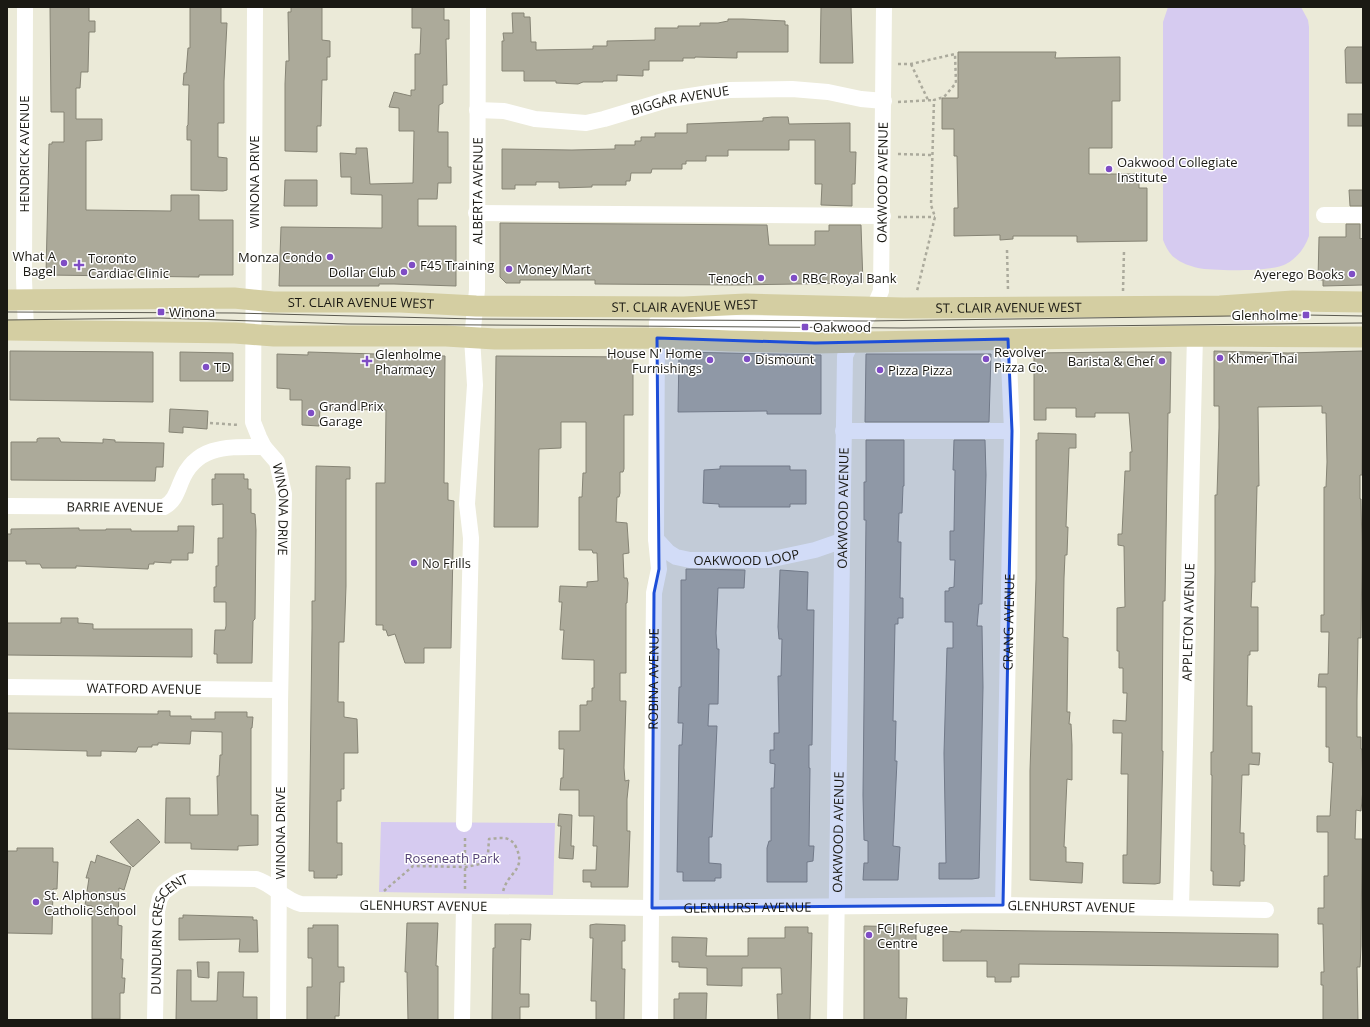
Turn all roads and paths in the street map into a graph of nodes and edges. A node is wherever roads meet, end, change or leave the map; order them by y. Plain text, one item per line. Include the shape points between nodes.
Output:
1 (24, 7) edge
2 (255, 7) edge
3 (478, 7) edge
4 (884, 7) edge
5 (897, 64) dead end
6 (911, 64) junction
7 (928, 100) junction
8 (934, 100) junction
9 (891, 102) junction
10 (477, 110) junction
11 (898, 154) dead end
12 (932, 155) junction
13 (476, 213) junction
14 (1324, 215) dead end
15 (1363, 215) edge
16 (891, 217) junction
17 (935, 217) junction
18 (1007, 250) dead end
19 (1124, 251) dead end
20 (917, 294) dead end
21 (1008, 295) dead end
22 (1122, 295) dead end
23 (16, 300) edge
24 (253, 300) junction
25 (1363, 302) edge
26 (476, 306) junction
27 (875, 307) junction
28 (864, 324) junction
29 (16, 330) edge
30 (253, 334) junction
31 (1195, 336) junction
32 (1363, 337) edge
33 (472, 338) junction
34 (657, 338) junction
35 (1008, 339) junction
36 (851, 341) junction
37 (210, 424) dead end
38 (243, 425) dead end
39 (843, 431) junction
40 (1012, 431) junction
41 (264, 446) junction
42 (7, 506) edge
43 (656, 539) junction
44 (841, 541) junction
45 (7, 686) edge
46 (280, 690) junction
47 (464, 824) joint
48 (466, 867) junction
49 (279, 892) junction
50 (384, 895) dead end
51 (503, 896) dead end
52 (464, 901) junction
53 (1003, 905) junction
54 (836, 906) junction
55 (1181, 907) junction
56 (652, 908) junction
57 (1266, 910) dead end
58 (156, 1020) edge
59 (278, 1020) edge
60 (462, 1020) edge
61 (650, 1020) edge
62 (835, 1020) edge

1 - 23 street, HENDRICK AVENUE
2 - 24 street, WINONA DRIVE
3 - 10 street, ALBERTA AVENUE
4 - 9 street, OAKWOOD AVENUE
5 - 6 path
6 - 7 path
6 - 8 path via 955,54 956,83 944,97
7 - 8 path
7 - 9 path
8 - 12 path
9 - 10 street, BIGGAR AVENUE via 792,89 729,90 670,99 586,123 567,123 535,119 504,111
9 - 16 street, OAKWOOD AVENUE
10 - 13 street, ALBERTA AVENUE
11 - 12 path
12 - 17 path via 931,205
13 - 16 street
13 - 26 street, ALBERTA AVENUE
14 - 15 street
16 - 17 path
16 - 27 street, OAKWOOD AVENUE via 881,291
17 - 20 path
18 - 21 path
19 - 22 path
23 - 24 main road, ST. CLAIR AVENUE WEST
23 - 29 street, HENDRICK AVENUE
24 - 26 main road, ST. CLAIR AVENUE WEST
24 - 30 street, WINONA DRIVE
25 - 27 main road, ST. CLAIR AVENUE WEST via 1293,301 1220,306
26 - 27 main road, ST. CLAIR AVENUE WEST via 684,307 746,304
26 - 33 street, ALBERTA AVENUE
27 - 28 street, OAKWOOD AVENUE
28 - 34 street, ROBINA AVENUE via 658,322
28 - 36 street, OAKWOOD AVENUE
29 - 30 main road
30 - 33 main road
30 - 41 street, WINONA DRIVE via 253,422
31 - 32 main road
31 - 35 main road
31 - 55 street, APPLETON AVENUE
33 - 34 main road
33 - 47 street, ALBERTA AVENUE via 475,385 467,504 471,538
34 - 36 main road via 752,342
34 - 43 street, ROBINA AVENUE
35 - 36 main road
35 - 40 street, CRANG AVENUE
36 - 39 street, OAKWOOD AVENUE via 845,356
37 - 38 path
39 - 40 street
39 - 44 street, OAKWOOD AVENUE
40 - 53 street, CRANG AVENUE
41 - 42 street, BARRIE AVENUE via 218,449 204,454 190,464 175,497 164,507
41 - 46 street, WINONA DRIVE via 277,462 284,494
43 - 44 street, OAKWOOD LOOP via 676,557 690,560 768,560 816,550
43 - 56 street, ROBINA AVENUE via 659,569 654,593
44 - 54 street, OAKWOOD AVENUE
45 - 46 street, WATFORD AVENUE
46 - 49 street, WINONA DRIVE
47 - 48 path
48 - 50 path via 413,866 385,889
48 - 51 path via 480,864 485,860 489,839 510,838 519,854 520,862 517,870 504,885
48 - 52 path
49 - 52 street, GLENHURST AVENUE via 301,904
49 - 58 street, DUNDURN CRESCENT via 256,879 187,878 169,887 160,898 157,911
49 - 59 street, WINONA DRIVE
52 - 56 street, GLENHURST AVENUE
52 - 60 street
53 - 54 street, GLENHURST AVENUE
53 - 55 street, GLENHURST AVENUE
54 - 56 street, GLENHURST AVENUE
54 - 62 street, OAKWOOD AVENUE
55 - 57 street, GLENHURST AVENUE
56 - 61 street, ROBINA AVENUE

